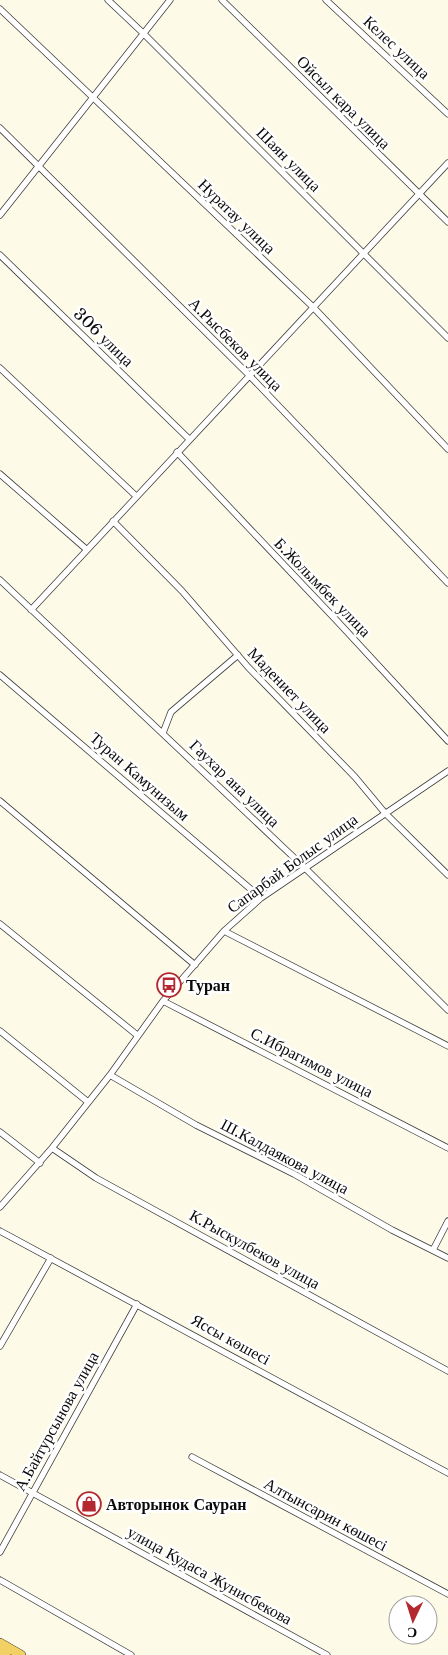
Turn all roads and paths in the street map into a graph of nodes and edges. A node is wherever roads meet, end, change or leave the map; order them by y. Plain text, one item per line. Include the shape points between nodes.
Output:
1 (108, 0) edge
2 (170, 0) edge
3 (222, 0) edge
4 (326, 0) edge
5 (0, 10) edge
6 (144, 33) junction
7 (93, 96) junction
8 (448, 114) edge
9 (0, 128) edge
10 (448, 163) edge
11 (37, 166) junction
12 (418, 194) junction
13 (0, 214) edge
14 (448, 222) edge
15 (363, 253) junction
16 (0, 255) edge
17 (313, 307) junction
18 (448, 338) edge
19 (0, 368) edge
20 (248, 374) junction
21 (189, 439) junction
22 (448, 449) edge
23 (177, 452) junction
24 (0, 474) edge
25 (136, 496) junction
26 (113, 521) junction
27 (86, 549) junction
28 (0, 580) edge
29 (448, 583) edge
30 (32, 610) junction
31 (238, 655) junction
32 (0, 675) edge
33 (163, 733) junction
34 (448, 741) edge
35 (448, 770) edge
36 (0, 801) edge
37 (385, 813) junction
38 (305, 868) junction
39 (448, 875) edge
40 (261, 898) junction
41 (0, 924) edge
42 (224, 931) junction
43 (195, 965) junction
44 (163, 1001) junction
45 (448, 1010) edge
46 (0, 1031) edge
47 (137, 1035) junction
48 (448, 1046) edge
49 (110, 1075) junction
50 (88, 1102) junction
51 (0, 1132) edge
52 (52, 1148) junction
53 (448, 1148) edge
54 (40, 1163) junction
55 (0, 1207) edge
56 (448, 1220) edge
57 (0, 1231) edge
58 (433, 1250) junction
59 (51, 1258) junction
60 (448, 1258) edge
61 (137, 1304) junction
62 (0, 1346) edge
63 (448, 1371) edge
64 (192, 1457) dead end
65 (448, 1473) edge
66 (0, 1475) edge
67 (32, 1492) junction
68 (0, 1552) edge
69 (0, 1580) edge
70 (448, 1594) edge
71 (0, 1643) edge
72 (0, 1652) edge
73 (6, 1655) edge
74 (21, 1655) edge
75 (131, 1655) edge
76 (327, 1655) edge

1 - 6 street, Шаян улица
2 - 6 street
3 - 12 street, Ойсыл кара улица
4 - 8 street, Келес улица
5 - 7 street, Нуратау улица
6 - 7 street
6 - 15 street, Шаян улица
7 - 11 street
7 - 17 street, Нуратау улица
9 - 11 street, А.Рысбеков улица
10 - 12 street
11 - 13 street
11 - 20 street, А.Рысбеков улица
12 - 14 street, Ойсыл кара улица
12 - 15 street
15 - 17 street
15 - 18 street, Шаян улица
16 - 21 street, 306 улица
17 - 20 street
17 - 22 street, Нуратау улица
19 - 25 street
20 - 21 street
20 - 29 street, А.Рысбеков улица
21 - 23 street
23 - 25 street
23 - 34 street, Б.Жолымбек улица
24 - 27 street
25 - 26 street
26 - 27 street
26 - 31 street, Мадениет улица via 182,591
27 - 30 street
28 - 30 street, Гаухар ана улица
30 - 33 street, Гаухар ана улица
31 - 33 street via 171,712
31 - 37 street, Мадениет улица via 355,777
32 - 40 street, Туран Камунизым
33 - 38 street, Гаухар ана улица
35 - 37 street, Сапарбай Болыс улица
36 - 43 street
37 - 38 street, Сапарбай Болыс улица
37 - 39 street, Мадениет улица
38 - 40 street, Сапарбай Болыс улица
38 - 45 street, Гаухар ана улица
40 - 42 street, Сапарбай Болыс улица
41 - 47 street
42 - 43 street, Сапарбай Болыс улица
42 - 48 street
43 - 44 street, Сапарбай Болыс улица
44 - 47 street, Сапарбай Болыс улица
44 - 53 street, С.Ибрагимов улица
46 - 50 street
47 - 49 street, Сапарбай Болыс улица
49 - 50 street, Сапарбай Болыс улица
49 - 58 street, Ш.Калдаякова улица via 196,1125
50 - 52 street, Сапарбай Болыс улица
51 - 54 street
52 - 54 street, Сапарбай Болыс улица
52 - 63 street, К.Рыскулбеков улица via 96,1178
54 - 55 street, Сапарбай Болыс улица
56 - 58 street
57 - 59 street, Яссы көшесі
58 - 60 street, Ш.Калдаякова улица
59 - 61 street, Яссы көшесі
59 - 62 street
61 - 65 street, Яссы көшесі
61 - 67 street, А.Байтурсынова улица
64 - 70 street, Алтынсарин көшесі
66 - 67 street, улица Кудаса Жунисбекова
67 - 68 street, А.Байтурсынова улица
67 - 76 street, улица Кудаса Жунисбекова
69 - 75 street
71 - 74 main road
72 - 73 main road

